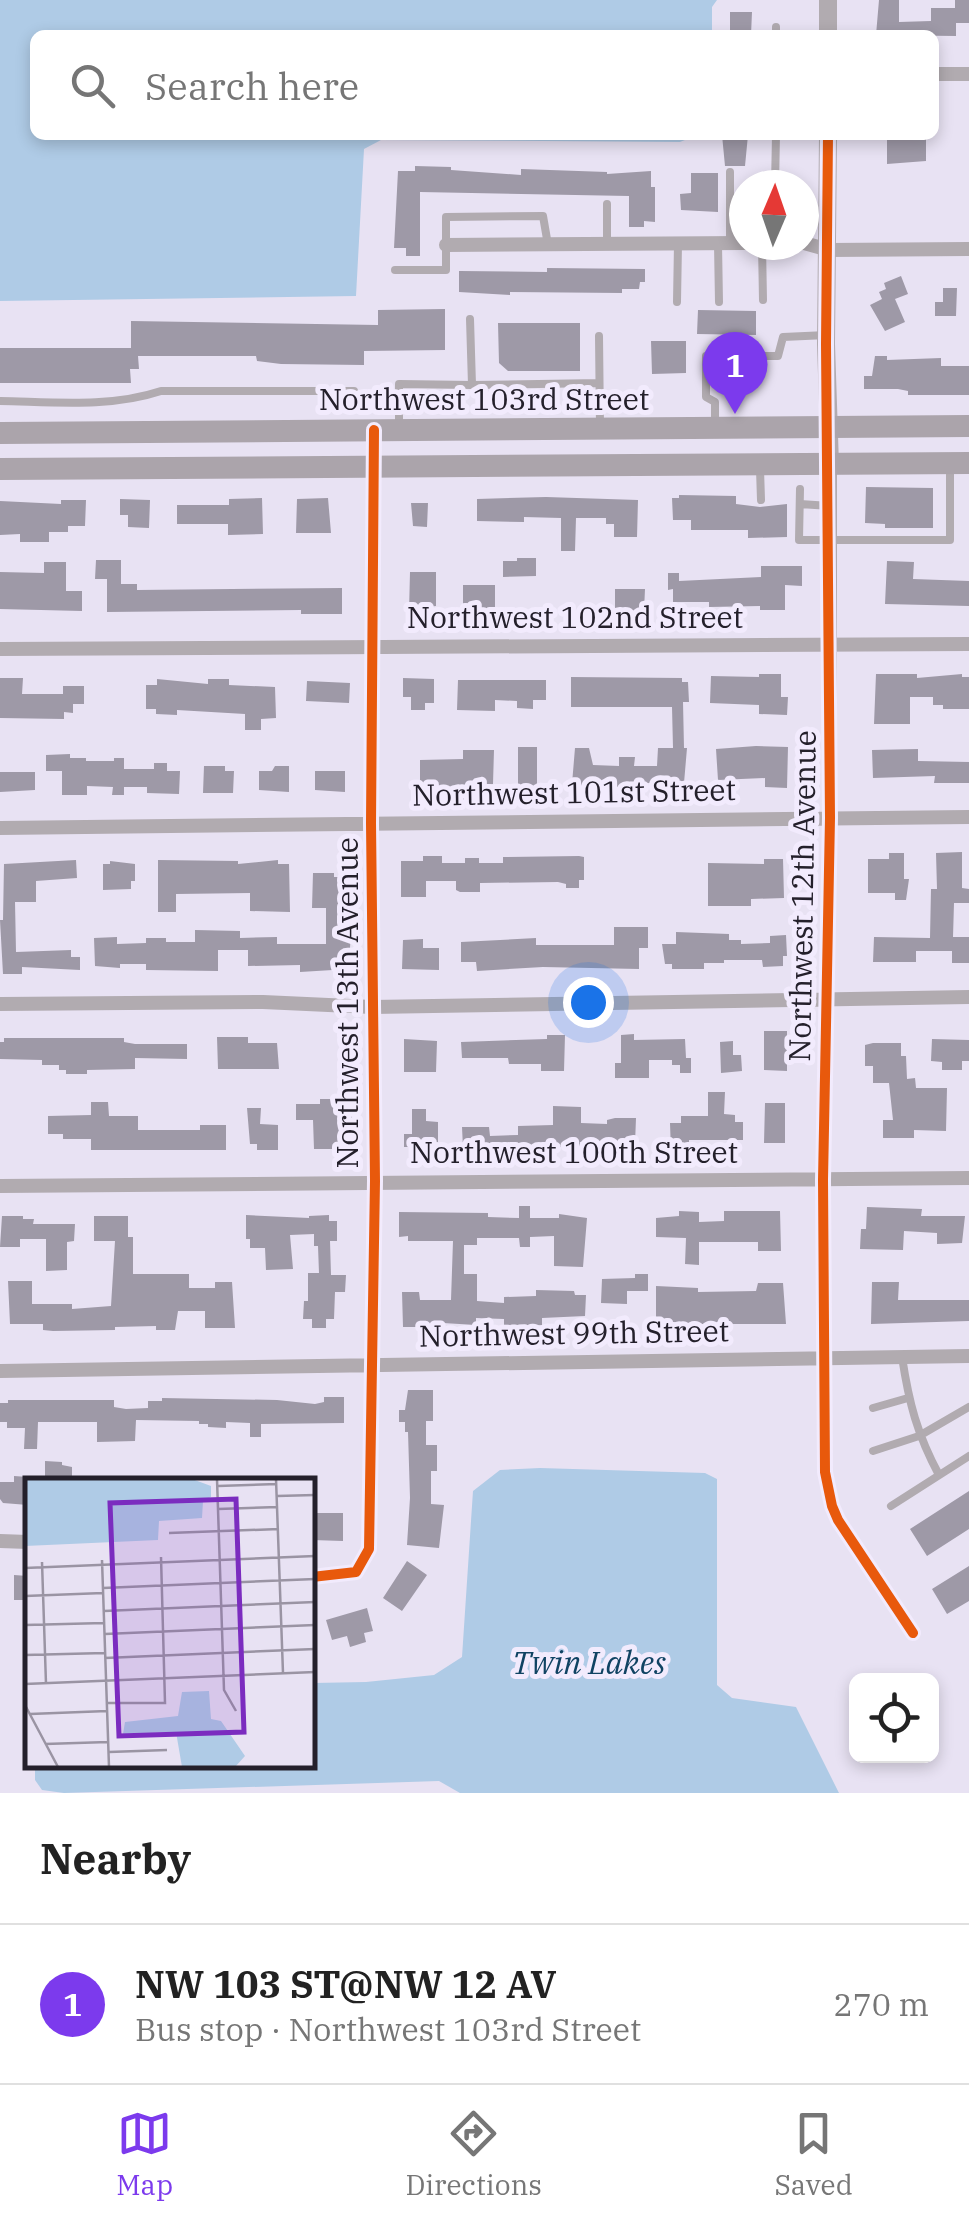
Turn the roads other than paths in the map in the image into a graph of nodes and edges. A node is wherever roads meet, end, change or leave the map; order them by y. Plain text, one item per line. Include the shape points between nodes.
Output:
1 (828, 0) edge
2 (828, 30) edge
3 (939, 74) edge
4 (969, 74) edge
5 (776, 140) edge
6 (828, 140) edge
7 (776, 170) edge
8 (606, 204) dead end
9 (548, 244) junction
10 (607, 244) junction
11 (678, 244) junction
12 (729, 244) edge
13 (446, 245) junction
14 (819, 247) edge
15 (969, 249) edge
16 (830, 250) junction
17 (729, 254) edge
18 (762, 260) edge
19 (395, 270) dead end
20 (762, 300) dead end
21 (677, 302) dead end
22 (719, 302) dead end
23 (470, 319) dead end
24 (826, 334) junction
25 (598, 336) dead end
26 (599, 383) junction
27 (472, 385) junction
28 (354, 390) dead end
29 (0, 401) edge
30 (969, 426) edge
31 (715, 428) junction
32 (828, 428) junction
33 (600, 429) junction
34 (374, 430) junction
35 (399, 430) junction
36 (0, 433) edge
37 (960, 463) edge
38 (760, 465) junction
39 (830, 465) junction
40 (374, 466) junction
41 (0, 470) edge
42 (800, 488) dead end
43 (761, 500) dead end
44 (800, 504) junction
45 (830, 506) junction
46 (830, 540) junction
47 (969, 644) edge
48 (372, 645) junction
49 (831, 646) junction
50 (0, 649) edge
51 (969, 817) edge
52 (830, 818) junction
53 (372, 823) junction
54 (0, 828) edge
55 (969, 997) edge
56 (827, 998) junction
57 (0, 1004) edge
58 (372, 1007) junction
59 (969, 1178) edge
60 (823, 1180) junction
61 (375, 1182) junction
62 (0, 1186) edge
63 (902, 1356) junction
64 (969, 1356) edge
65 (826, 1359) junction
66 (372, 1363) junction
67 (0, 1371) edge
68 (908, 1398) junction
69 (969, 1407) edge
70 (872, 1408) dead end
71 (919, 1436) junction
72 (873, 1451) dead end
73 (969, 1456) edge
74 (939, 1475) junction
75 (891, 1506) dead end
76 (0, 1541) edge
77 (25, 1542) edge
78 (315, 1577) edge
79 (913, 1633) dead end

1 - 2 street
3 - 4 street
5 - 7 lane
6 - 16 street, Northwest 12th Avenue
8 - 10 lane
9 - 10 street
9 - 13 street
9 - 13 lane via 543,216 446,216
10 - 11 street
11 - 12 street
11 - 21 lane
13 - 19 lane via 446,270
14 - 16 street
15 - 16 street
16 - 24 street, Northwest 12th Avenue
17 - 22 lane
18 - 20 lane
23 - 27 lane
24 - 31 lane via 783,338 778,356 706,356 706,397 714,402
24 - 32 street, Northwest 12th Avenue
25 - 26 lane
26 - 27 lane
26 - 33 lane
27 - 35 lane via 399,384
28 - 29 lane
30 - 32 main road, Northwest 103rd Street
31 - 32 main road, Northwest 103rd Street
31 - 33 main road, Northwest 103rd Street
32 - 39 street, Northwest 12th Avenue
33 - 35 main road, Northwest 103rd Street
34 - 35 main road, Northwest 103rd Street
34 - 36 main road, Northwest 103rd Street
34 - 40 street, Northwest 13th Avenue
37 - 39 main road
37 - 46 lane via 950,540
38 - 39 main road
38 - 40 main road
38 - 43 lane
39 - 45 street, Northwest 12th Avenue
40 - 41 main road
40 - 48 street, Northwest 13th Avenue
42 - 44 lane
44 - 45 lane
44 - 46 lane via 799,540
45 - 46 street, Northwest 12th Avenue
46 - 49 street, Northwest 12th Avenue
47 - 49 street, Northwest 102nd Street
48 - 49 street, Northwest 102nd Street
48 - 50 street, Northwest 102nd Street
48 - 53 street, Northwest 13th Avenue
49 - 52 street, Northwest 12th Avenue
51 - 52 street, Northwest 101st Street
52 - 53 street, Northwest 101st Street
52 - 56 street, Northwest 12th Avenue
53 - 54 street, Northwest 101st Street
53 - 58 street, Northwest 13th Avenue
55 - 56 street
56 - 58 street
56 - 60 street, Northwest 12th Avenue
57 - 58 street
58 - 61 street, Northwest 13th Avenue
59 - 60 street, Northwest 100th Street
60 - 61 street, Northwest 100th Street
60 - 65 street, Northwest 12th Avenue
61 - 62 street, Northwest 100th Street
61 - 66 street, Northwest 13th Avenue
63 - 64 street, Northwest 99th Street
63 - 65 street, Northwest 99th Street
63 - 68 lane
65 - 66 street, Northwest 99th Street
65 - 79 street, Northwest 12th Avenue via 825,1472 832,1506
66 - 67 street, Northwest 99th Street
66 - 78 street, Northwest 13th Avenue via 369,1549 356,1572
68 - 70 lane
68 - 71 lane
69 - 71 lane
71 - 72 lane
71 - 74 lane
73 - 74 lane
74 - 75 lane
76 - 77 street

